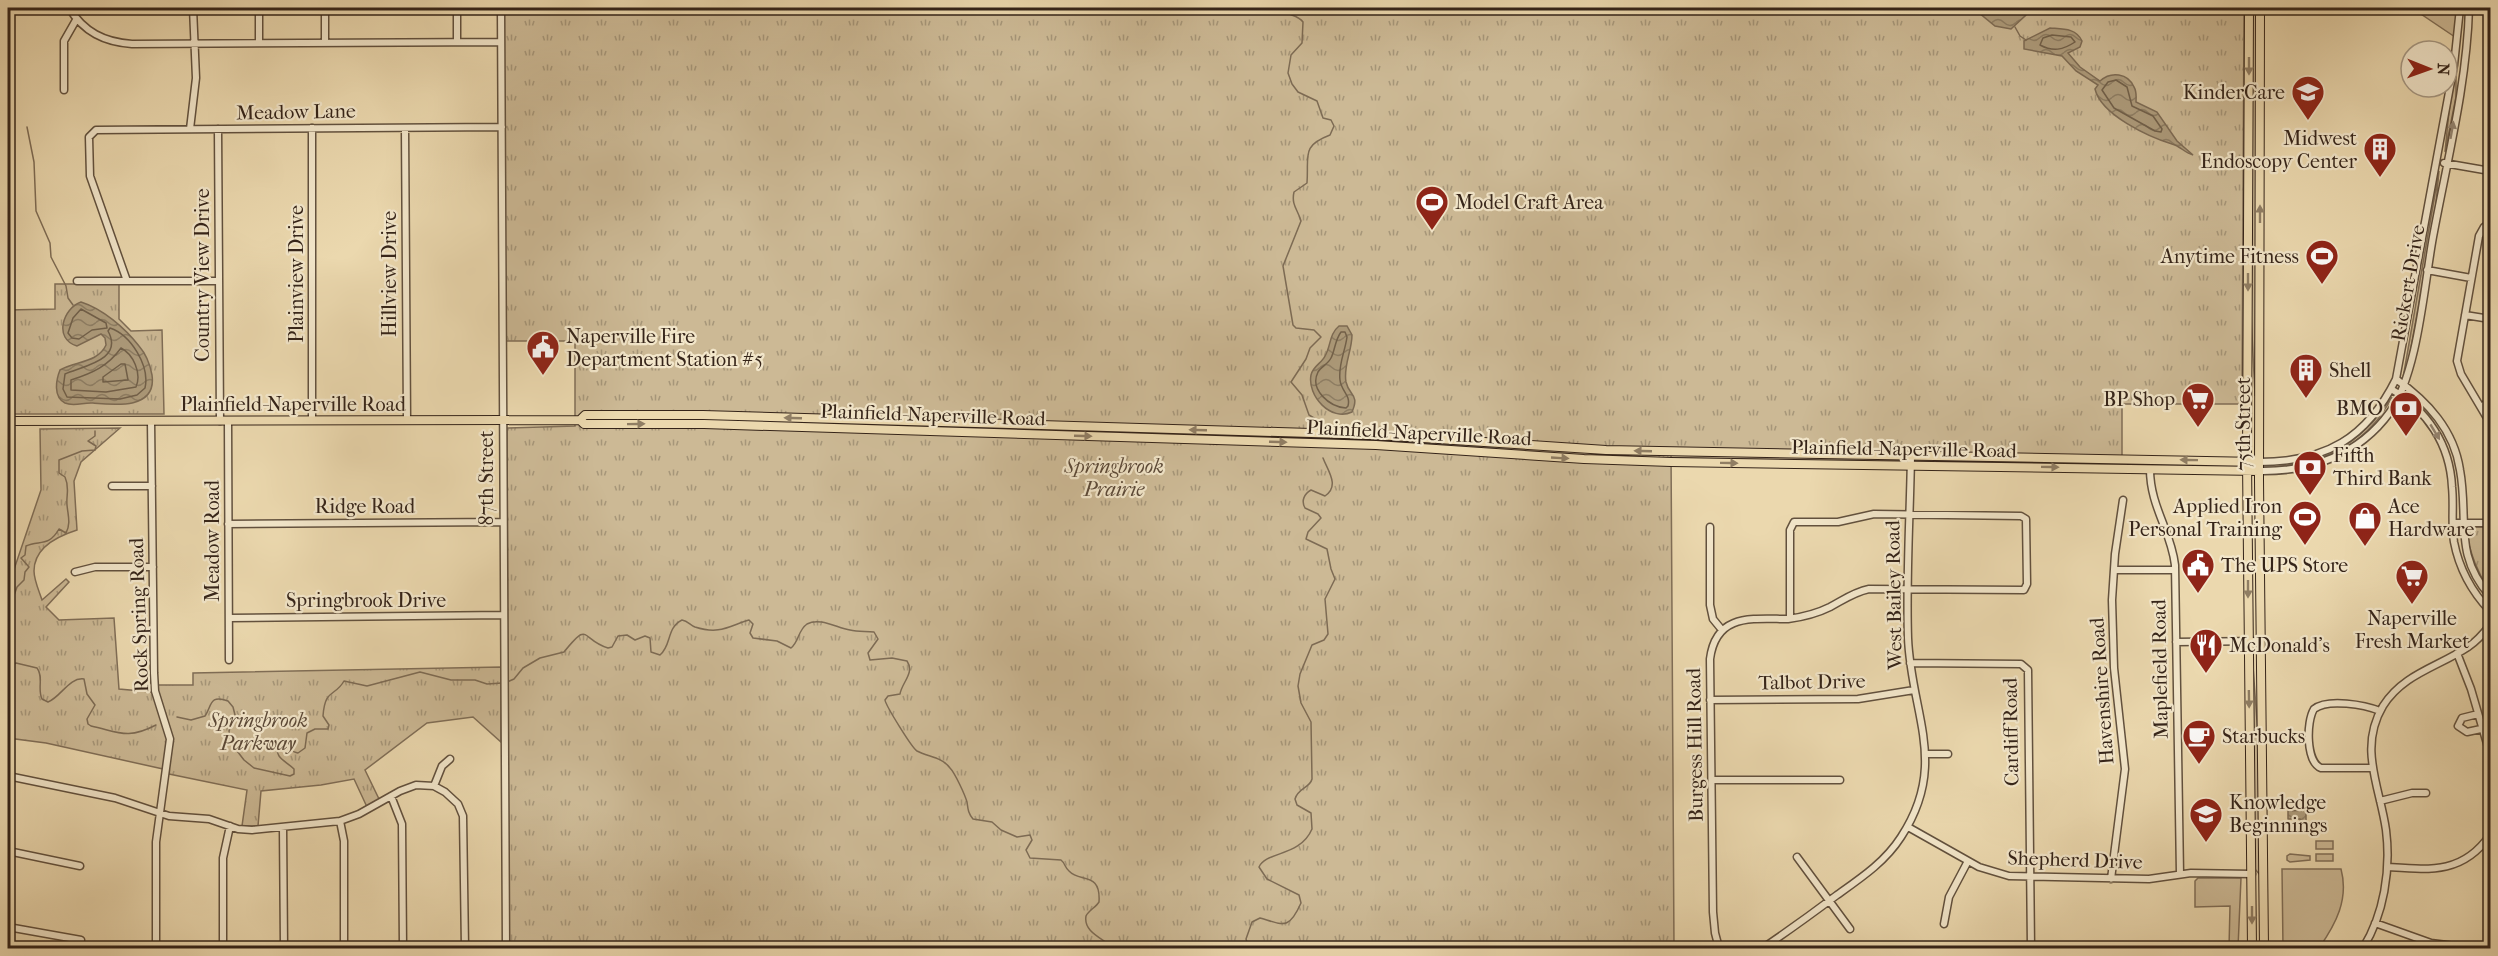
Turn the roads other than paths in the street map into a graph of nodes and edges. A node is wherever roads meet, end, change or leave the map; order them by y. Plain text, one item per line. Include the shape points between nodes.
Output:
1 (69, 8) edge
2 (193, 8) edge
3 (259, 8) edge
4 (325, 8) edge
5 (457, 8) edge
6 (501, 8) edge
7 (2249, 8) edge
8 (2260, 8) edge
9 (2460, 8) edge
10 (2469, 8) edge
11 (76, 20) junction
12 (325, 42) junction
13 (457, 42) junction
14 (501, 42) junction
15 (193, 43) junction
16 (259, 43) junction
17 (63, 90) dead end
18 (502, 127) junction
19 (312, 128) junction
20 (405, 128) junction
21 (190, 129) junction
22 (218, 129) junction
23 (2436, 162) junction
24 (2446, 163) junction
25 (2490, 171) edge
26 (2490, 223) edge
27 (2427, 270) junction
28 (2471, 278) junction
29 (77, 281) dead end
30 (127, 281) junction
31 (219, 281) junction
32 (2465, 315) junction
33 (2490, 319) edge
34 (2396, 379) junction
35 (2404, 385) junction
36 (2391, 389) junction
37 (2400, 394) junction
38 (2490, 401) edge
39 (2481, 407) junction
40 (312, 420) junction
41 (407, 420) junction
42 (502, 420) junction
43 (580, 420) junction
44 (8, 421) edge
45 (151, 421) junction
46 (224, 421) junction
47 (2490, 423) edge
48 (1911, 456) junction
49 (2247, 461) junction
50 (2259, 462) junction
51 (1911, 465) junction
52 (2150, 469) junction
53 (2248, 471) junction
54 (2259, 471) junction
55 (112, 486) dead end
56 (152, 486) junction
57 (2123, 500) dead end
58 (1910, 515) junction
59 (503, 522) junction
60 (2453, 523) junction
61 (2462, 523) junction
62 (2490, 523) edge
63 (228, 524) junction
64 (1710, 527) dead end
65 (153, 567) junction
66 (2114, 570) junction
67 (2175, 570) junction
68 (75, 572) dead end
69 (1908, 589) junction
70 (2490, 596) edge
71 (2490, 610) edge
72 (504, 615) junction
73 (229, 618) junction
74 (1790, 618) junction
75 (2490, 625) edge
76 (1722, 630) junction
77 (2249, 641) junction
78 (2261, 641) junction
79 (2176, 642) junction
80 (2457, 653) junction
81 (230, 660) dead end
82 (1910, 663) junction
83 (1914, 690) junction
84 (1710, 700) junction
85 (2380, 711) junction
86 (2478, 714) junction
87 (2481, 729) junction
88 (1926, 754) junction
89 (1948, 754) dead end
90 (2490, 754) edge
91 (450, 759) dead end
92 (2372, 768) junction
93 (8, 777) edge
94 (1712, 780) junction
95 (1840, 780) dead end
96 (434, 786) junction
97 (2426, 793) dead end
98 (391, 796) junction
99 (2380, 801) junction
100 (160, 814) junction
101 (340, 821) junction
102 (230, 826) junction
103 (283, 827) junction
104 (1908, 827) junction
105 (2490, 835) edge
106 (2487, 845) edge
107 (8, 852) edge
108 (1797, 857) dead end
109 (1968, 861) junction
110 (80, 866) dead end
111 (2387, 867) junction
112 (2180, 874) junction
113 (2252, 874) junction
114 (2030, 878) junction
115 (2111, 879) junction
116 (2264, 889) junction
117 (1829, 901) junction
118 (2375, 923) junction
119 (1944, 924) dead end
120 (8, 927) edge
121 (1850, 929) dead end
122 (81, 940) dead end
123 (2449, 947) edge
124 (156, 948) edge
125 (224, 948) edge
126 (284, 948) edge
127 (344, 948) edge
128 (403, 948) edge
129 (465, 948) edge
130 (506, 948) edge
131 (1719, 948) edge
132 (1764, 948) edge
133 (2031, 948) edge
134 (2252, 948) edge
135 (2264, 948) edge
136 (2363, 948) edge
137 (2471, 948) edge

1 - 11 street
2 - 15 street
3 - 16 street
4 - 12 street
5 - 13 street
6 - 14 street, 87th Street
7 -> 49 main road, 75th Street
50 -> 8 main road, 75th Street
9 - 23 street, Rickert Drive
24 -> 10 street, Rickert Drive via 2466,49
11 - 15 street via 101,38 117,43
11 - 17 street via 64,40
12 - 13 street
12 - 16 street
13 - 14 street
14 - 18 street, 87th Street
15 - 16 street
15 - 21 street via 196,78
18 - 20 street, Meadow Lane
18 - 42 street, 87th Street
19 - 20 street, Meadow Lane
19 - 22 street, Meadow Lane
19 - 40 street, Plainview Drive
20 - 41 street, Hillview Drive
21 - 22 street, Meadow Lane
21 - 30 street, Meadow Lane via 101,130 91,134 90,176
22 - 31 street, Country View Drive
23 - 24 street
23 - 34 street, Rickert Drive
24 - 25 street
24 - 27 street, Rickert Drive
26 - 28 street via 2479,236
27 - 28 street
27 - 35 street, Rickert Drive
28 - 32 street
29 - 30 street
30 - 31 street
31 - 46 street, Country View Drive
32 - 33 street
32 - 39 street via 2457,364
34 - 35 street
34 - 36 street, Rickert Drive
35 - 37 street, Rickert Drive
35 - 61 street via 2432,410 2451,440 2461,475
36 - 37 street
36 - 50 street, Rickert Drive via 2370,420 2337,446 2302,459
37 - 54 street, Rickert Drive via 2379,426 2344,453 2301,469
37 -> 60 street via 2426,417 2443,446 2452,480
38 - 39 street
39 - 47 street
40 - 41 main road, Plainfield-Naperville Road
40 - 46 main road, Plainfield-Naperville Road
41 - 42 main road, Plainfield-Naperville Road
42 - 43 main road, Plainfield-Naperville Road
42 - 59 street, 87th Street
48 -> 43 main road, Plainfield-Naperville Road via 1606,450 1366,435 748,416 585,415
43 -> 51 main road, Plainfield-Naperville Road via 584,424 704,424 1366,444 1584,459
44 - 45 main road, Plainfield-Naperville Road
45 - 46 main road, Plainfield-Naperville Road
45 - 56 street, Rock Spring Road
46 - 63 street, Meadow Road
49 -> 48 main road, Plainfield-Naperville Road
48 - 51 street, West Bailey Road
49 - 50 main road, Plainfield-Naperville Road
49 - 53 main road, 75th Street
50 - 54 main road, 75th Street
51 -> 52 main road, Plainfield-Naperville Road
51 - 58 street, West Bailey Road
52 - 53 main road, Plainfield-Naperville Road
52 - 67 street, Maplefield Road via 2152,496 2172,547
53 - 54 main road, Plainfield-Naperville Road
53 -> 77 main road, 75th Street
54 - 78 main road, 75th Street
55 - 56 street
56 - 65 street, Rock Spring Road
57 - 66 street, Havenshire Road
58 - 69 street, West Bailey Road
58 - 69 street via 2024,517 2027,584 2021,590
58 - 74 street via 1874,514 1838,522 1792,524
59 - 63 street, Ridge Road
59 - 72 street, 87th Street
60 - 61 street
60 - 71 street via 2454,543 2463,571
61 - 62 street
61 - 70 street via 2472,568
63 - 73 street, Meadow Road
64 - 76 street via 1710,610
65 - 68 street via 95,567
65 - 100 street, Rock Spring Road via 154,682 170,739
66 - 67 street
66 - 115 street, Havenshire Road via 2113,662 2125,769
67 - 79 street, Maplefield Road
69 - 74 street via 1863,590 1820,612
69 - 82 street, West Bailey Road
72 - 73 street, Springbrook Drive
72 - 130 street, 87th Street
73 - 81 street, Meadow Road
74 - 76 street via 1742,620
75 - 80 street via 2477,640
76 - 84 street, Burgess Hill Road via 1711,651
77 - 78 street
77 - 79 street
77 -> 113 main road, 75th Street
78 - 116 main road, 75th Street
79 - 112 street, Maplefield Road
80 - 85 street via 2406,681
80 - 86 street
82 - 83 street, West Bailey Road
82 - 114 street, Cardiff Road via 2026,667
83 - 84 street, Talbot Drive via 1857,699
83 - 88 street, West Bailey Road
84 - 94 street, Burgess Hill Road
85 - 92 street via 2371,741
85 - 92 street via 2357,704 2325,704 2314,709 2310,719 2310,756 2316,765
86 - 87 street
86 - 87 street via 2462,718 2458,726 2467,732
87 - 90 street
88 - 89 street
88 - 104 street, West Bailey Road via 1922,793
91 - 96 street via 442,766
92 - 99 street
93 - 100 street via 115,798
94 - 95 street
94 - 131 street, Burgess Hill Road via 1713,923
96 - 98 street via 416,785
96 - 129 street via 454,799 463,816
97 - 99 street
98 - 101 street
98 - 128 street via 402,824
99 - 111 street
100 - 102 street via 209,819
100 - 124 street, Rock Spring Road
101 - 103 street
101 - 127 street via 344,841
102 - 103 street via 252,830
102 - 125 street via 223,858
103 - 126 street
104 - 109 street, Shepherd Drive
104 - 117 street, West Bailey Road via 1882,860
105 - 106 street
106 - 111 street via 2460,862 2440,868
107 - 110 street
108 - 117 street
109 - 114 street, Shepherd Drive via 2001,874
109 - 119 street via 1949,897
111 - 118 street
112 - 113 street, Shepherd Drive
112 - 115 street, Shepherd Drive
113 - 116 main road
113 -> 134 main road, 75th Street
114 - 115 street, Shepherd Drive
114 - 133 street
116 - 135 main road, 75th Street
117 - 121 street
117 - 132 street, West Bailey Road
118 - 123 street
118 - 136 street
120 - 122 street
123 - 137 street

